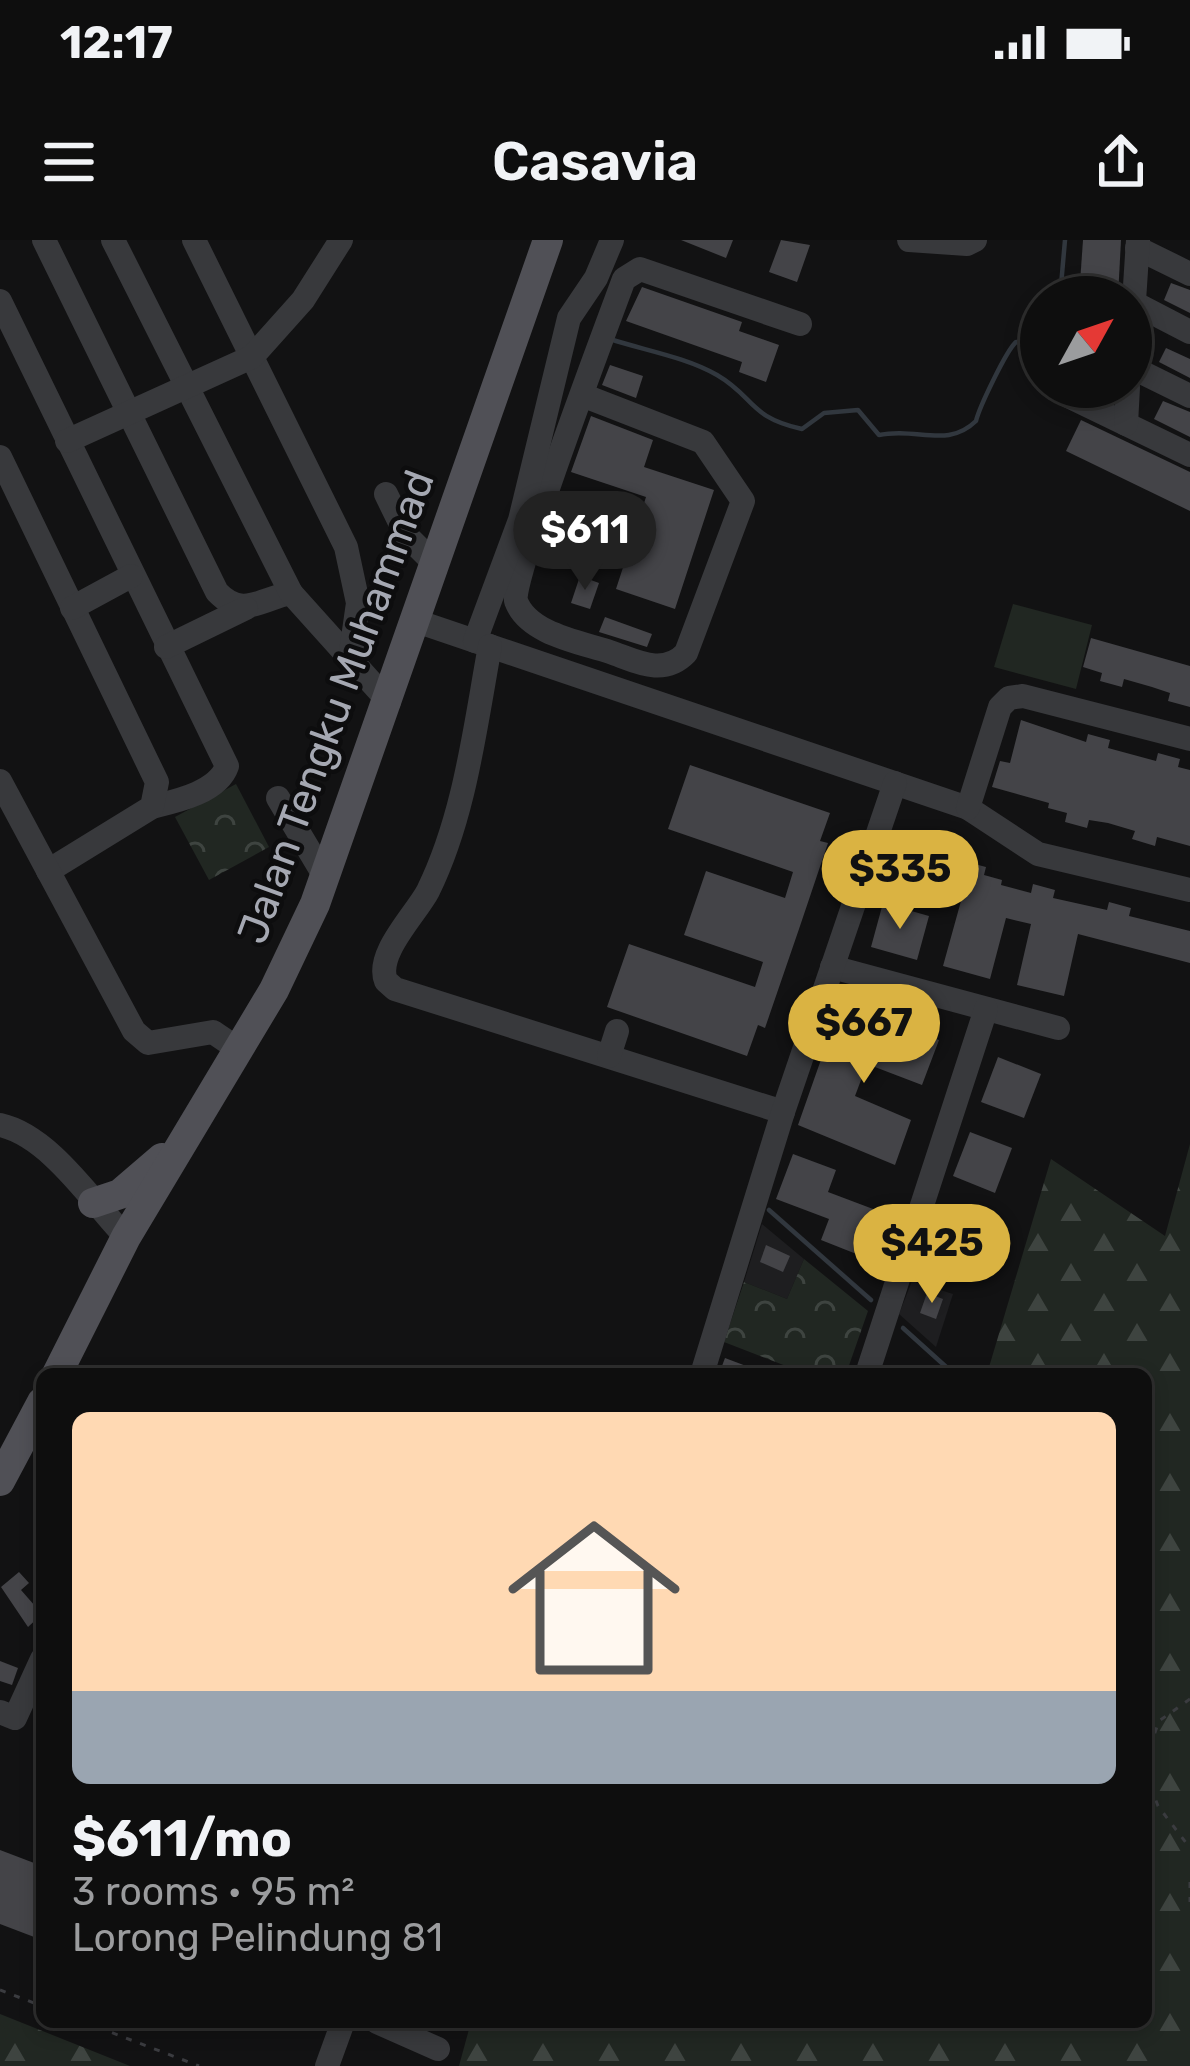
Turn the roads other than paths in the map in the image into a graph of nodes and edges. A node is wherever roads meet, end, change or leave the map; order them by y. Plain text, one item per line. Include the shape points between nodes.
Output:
1 (44, 240) edge
2 (113, 240) edge
3 (194, 240) edge
4 (548, 240) edge
5 (612, 240) edge
6 (910, 240) edge
7 (971, 242) edge
8 (1137, 244) edge
9 (330, 245) edge
10 (1190, 274) edge
11 (1135, 276) edge
12 (0, 301) edge
13 (1152, 312) edge
14 (800, 324) dead end
15 (1190, 332) edge
16 (252, 357) junction
17 (1152, 377) edge
18 (189, 386) junction
19 (582, 395) junction
20 (1190, 396) edge
21 (1092, 408) edge
22 (1127, 408) edge
23 (133, 415) junction
24 (1126, 424) junction
25 (67, 440) junction
26 (1190, 455) edge
27 (0, 457) edge
28 (386, 494) dead end
29 (436, 566) junction
30 (131, 576) junction
31 (291, 593) junction
32 (72, 608) junction
33 (246, 608) junction
34 (416, 621) junction
35 (545, 630) junction
36 (482, 643) junction
37 (166, 647) junction
38 (350, 659) junction
39 (533, 660) junction
40 (389, 702) junction
41 (1190, 739) edge
42 (0, 781) edge
43 (895, 783) junction
44 (278, 798) dead end
45 (152, 807) junction
46 (968, 808) junction
47 (48, 871) junction
48 (324, 875) junction
49 (1190, 890) edge
50 (832, 967) junction
51 (986, 1009) junction
52 (1058, 1028) dead end
53 (617, 1031) dead end
54 (238, 1049) junction
55 (608, 1057) junction
56 (783, 1112) junction
57 (0, 1125) edge
58 (184, 1138) junction
59 (93, 1203) junction
60 (126, 1238) junction
61 (60, 1368) edge
62 (704, 1368) edge
63 (868, 1368) edge
64 (36, 1413) edge
65 (0, 1481) edge
66 (36, 1672) edge
67 (0, 1712) edge
68 (341, 2028) edge
69 (391, 2028) edge
70 (438, 2049) dead end
71 (327, 2066) edge

1 - 23 street
2 - 18 street
3 - 16 street
4 - 29 main road, Jalan Tengku Muhammad
5 - 36 street via 569,318
6 - 7 street
8 - 10 street
8 - 11 street
9 - 16 street via 303,300
12 - 25 street
13 - 15 street
14 - 19 street via 633,270
16 - 18 street
16 - 38 street via 354,569
17 - 20 street
18 - 23 street
18 - 31 street
19 - 35 street via 514,584 520,610
19 - 35 street via 703,442 742,508 679,660 647,665
21 - 24 street
22 - 24 street
23 - 25 street
23 - 33 street via 217,592
24 - 26 street
25 - 30 street
27 - 32 street
28 - 29 street via 406,536
29 - 34 main road, Jalan Tengku Muhammad
30 - 32 street
30 - 37 street
31 - 33 street
31 - 38 street
32 - 45 street via 152,767
33 - 37 street
34 - 36 street
34 - 40 main road, Jalan Tengku Muhammad
35 - 39 street
36 - 39 street
36 - 55 street via 446,849 383,972 395,988
37 - 45 street via 226,772 184,800
38 - 40 street
39 - 43 street
40 - 48 main road, Jalan Tengku Muhammad
41 - 46 street via 1009,698
42 - 47 street
43 - 46 street
43 - 50 street
44 - 48 street
45 - 47 street
46 - 49 street via 1038,854
47 - 54 street via 140,1038 213,1032
48 - 54 main road, Jalan Tengku Muhammad
50 - 51 street
50 - 56 street
51 - 52 street
51 - 63 street
53 - 55 street
54 - 58 main road, Jalan Tengku Muhammad
55 - 56 street
56 - 62 street
57 - 59 street via 22,1132
58 - 59 main road via 120,1194
58 - 60 main road, Jalan Tengku Muhammad
59 - 60 street
60 - 61 main road, Jalan Tengku Muhammad
64 - 65 main road
66 - 67 street via 15,1718
68 - 71 street
69 - 70 street

